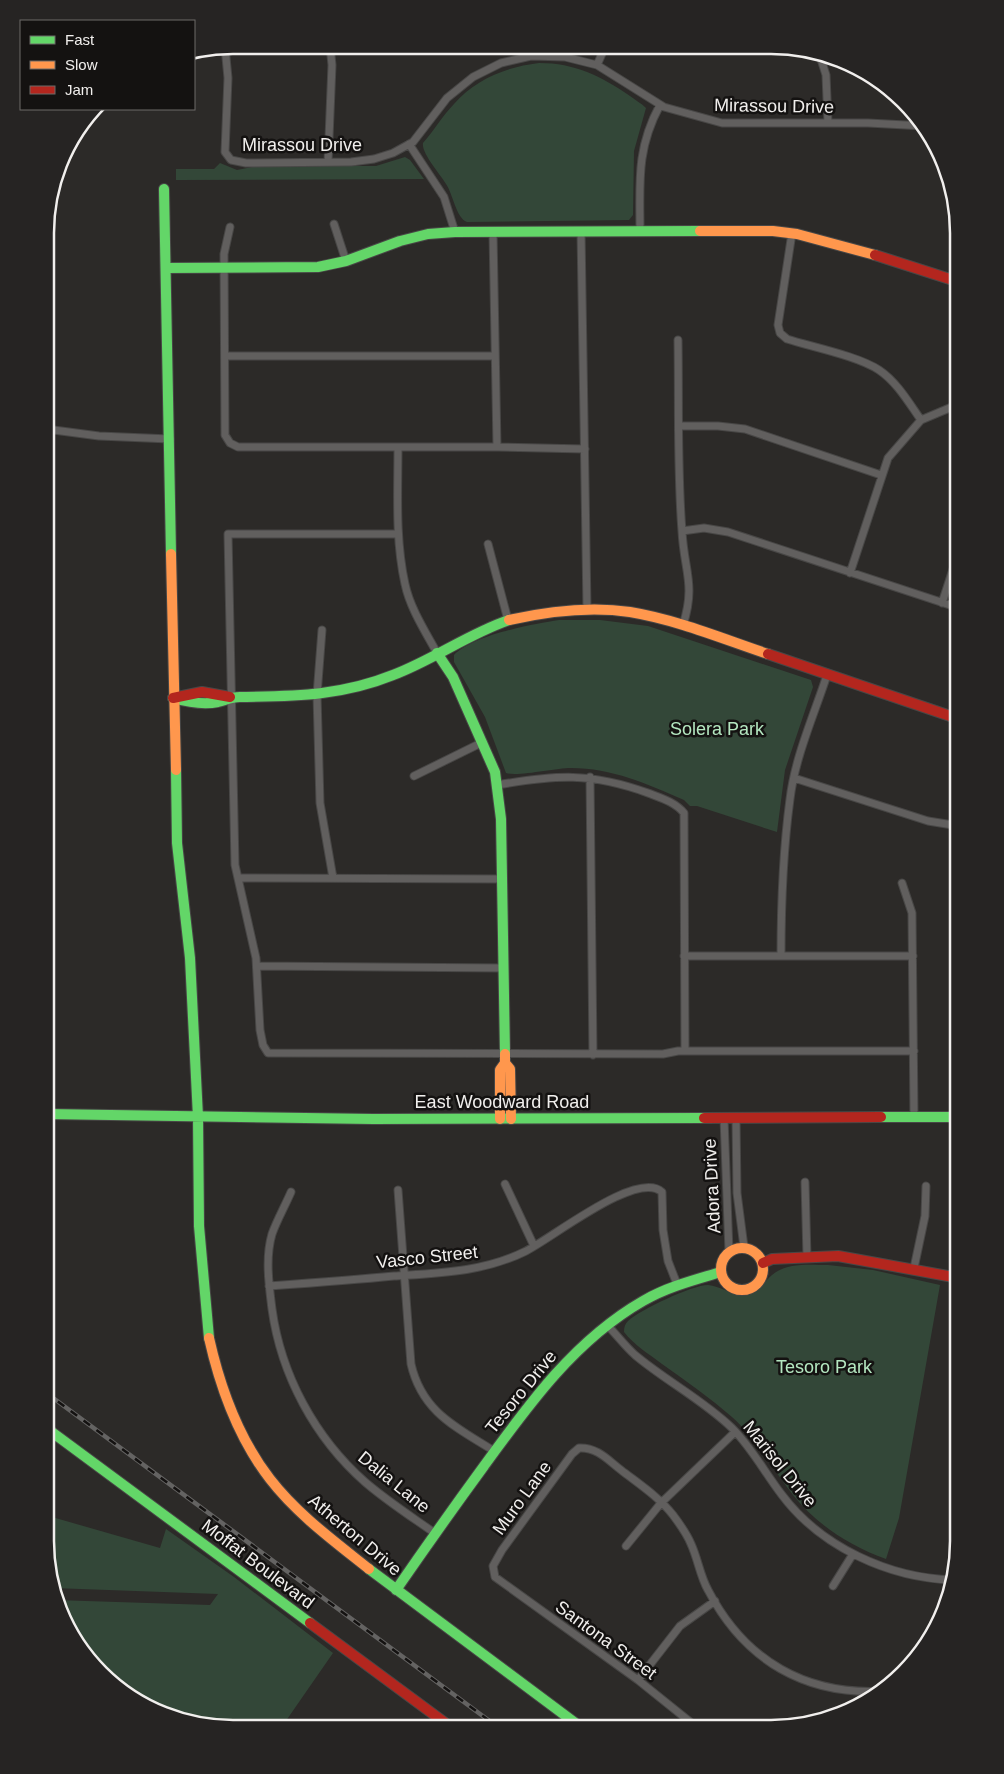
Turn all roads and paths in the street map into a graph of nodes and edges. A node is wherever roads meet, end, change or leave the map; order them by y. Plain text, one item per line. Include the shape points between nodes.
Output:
1 (226, 54) edge
2 (331, 54) edge
3 (602, 54) edge
4 (822, 61) edge
5 (596, 65) junction
6 (660, 105) junction
7 (828, 122) junction
8 (914, 126) edge
9 (408, 144) junction
10 (328, 162) junction
11 (164, 189) dead end
12 (334, 224) dead end
13 (230, 227) dead end
14 (581, 231) junction
15 (640, 231) junction
16 (455, 232) junction
17 (492, 232) junction
18 (792, 233) junction
19 (346, 262) junction
20 (166, 268) junction
21 (225, 268) junction
22 (950, 279) edge
23 (678, 340) dead end
24 (226, 356) junction
25 (494, 356) junction
26 (950, 408) edge
27 (921, 420) junction
28 (680, 426) junction
29 (54, 430) edge
30 (170, 439) junction
31 (398, 447) junction
32 (497, 447) junction
33 (585, 449) junction
34 (881, 475) junction
35 (682, 531) junction
36 (398, 534) junction
37 (488, 544) dead end
38 (850, 573) junction
39 (950, 578) edge
40 (942, 603) junction
41 (950, 605) edge
42 (587, 609) junction
43 (508, 620) junction
44 (683, 625) junction
45 (322, 630) dead end
46 (437, 653) junction
47 (827, 675) junction
48 (317, 695) junction
49 (230, 697) junction
50 (173, 698) junction
51 (950, 716) edge
52 (483, 742) junction
53 (414, 776) dead end
54 (590, 777) junction
55 (794, 778) junction
56 (497, 785) junction
57 (950, 825) edge
58 (238, 878) junction
59 (333, 878) junction
60 (502, 879) junction
61 (902, 883) dead end
62 (684, 956) junction
63 (780, 956) junction
64 (913, 956) junction
65 (257, 966) junction
66 (503, 968) junction
67 (685, 1051) junction
68 (914, 1051) junction
69 (593, 1054) junction
70 (505, 1059) junction
71 (54, 1114) edge
72 (198, 1117) junction
73 (914, 1117) junction
74 (950, 1117) edge
75 (724, 1118) junction
76 (736, 1118) junction
77 (505, 1119) junction
78 (804, 1182) dead end
79 (505, 1184) dead end
80 (926, 1186) dead end
81 (398, 1190) dead end
82 (291, 1192) dead end
83 (534, 1246) junction
84 (744, 1248) junction
85 (729, 1252) junction
86 (807, 1257) junction
87 (763, 1263) junction
88 (914, 1268) junction
89 (721, 1272) junction
90 (404, 1276) junction
91 (950, 1276) edge
92 (677, 1284) junction
93 (269, 1286) junction
94 (607, 1324) junction
95 (735, 1432) junction
96 (54, 1434) edge
97 (494, 1451) junction
98 (661, 1503) junction
99 (436, 1534) junction
100 (626, 1546) dead end
101 (854, 1554) junction
102 (495, 1576) joint
103 (946, 1579) edge
104 (833, 1586) dead end
105 (396, 1590) junction
106 (715, 1601) junction
107 (638, 1680) junction
108 (869, 1691) edge
109 (441, 1720) edge
110 (571, 1720) edge
111 (688, 1720) edge

1 - 10 street, Mirassou Drive via 225,146 231,160 246,163
2 - 10 street
3 - 5 street
4 - 7 street via 828,84
5 - 6 street, Mirassou Drive
5 - 9 street, Mirassou Drive via 565,57 539,55 516,58 486,68 447,98 423,132
6 - 7 street, Mirassou Drive via 722,122
6 - 15 street via 641,152
7 - 8 street, Mirassou Drive
9 - 10 street, Mirassou Drive via 374,159
9 - 16 street via 444,197
11 - 20 street, Atherton Drive
12 - 19 street
13 - 21 street via 224,254
14 - 15 street
14 - 17 street
14 - 33 street
15 - 18 street
16 - 17 street
16 - 19 street via 400,241
17 - 25 street
18 - 22 street via 839,243
18 - 27 street via 778,325 780,333 787,339 879,370
19 - 21 street via 318,267
20 - 21 street
20 - 30 street, Atherton Drive
21 - 24 street
23 - 28 street
24 - 25 street
24 - 31 street via 225,435 230,443 238,447
25 - 32 street
26 - 27 street
27 - 34 street via 896,447
28 - 34 street via 745,429
28 - 35 street
29 - 30 street
30 - 50 street, Atherton Drive
31 - 32 street
31 - 36 street
32 - 33 street
33 - 42 street
34 - 38 street
35 - 38 street via 704,528 728,532
35 - 44 street via 690,582
36 - 46 street via 405,585 420,624
36 - 49 street via 228,534
37 - 43 street
38 - 40 street
39 - 40 street
40 - 41 street
42 - 43 street via 540,613
42 - 44 street via 630,612
43 - 46 street
44 - 47 street
45 - 48 street
46 - 48 street via 394,675 345,691
46 - 52 street via 453,677
47 - 51 street
47 - 55 street
48 - 49 street
48 - 59 street via 320,803
49 - 50 street via 216,692 187,691
49 - 58 street
50 - 72 street, Atherton Drive via 177,843 190,958
52 - 53 street
52 - 56 street
54 - 56 street via 544,777
54 - 62 street via 623,784 658,797 678,805 684,813
54 - 69 street
55 - 57 street via 928,821
55 - 63 street via 781,901
56 - 60 street
58 - 59 street
58 - 65 street
59 - 60 street
60 - 66 street
61 - 64 street via 912,913
62 - 63 street
62 - 67 street
63 - 64 street
64 - 68 street
65 - 66 street
65 - 70 street via 260,1030 268,1054
66 - 70 street
67 - 68 street
67 - 69 street
68 - 73 street
69 - 70 street
70 - 77 street via 510,1069
71 - 72 street, East Woodward Road
72 - 77 street, East Woodward Road
72 - 105 street, Atherton Drive via 199,1226 207,1331 231,1409 269,1478 296,1508 320,1531
73 - 74 street, East Woodward Road
73 - 76 street, East Woodward Road
75 - 76 street, East Woodward Road
75 - 77 street, East Woodward Road
75 - 85 street, Adora Drive
76 - 84 street, Adora Drive via 738,1200
78 - 86 street
79 - 83 street
80 - 88 street via 925,1216
81 - 90 street
82 - 93 street, Dalia Lane via 272,1234
83 - 90 street, Vasco Street via 486,1267
83 - 92 street, Vasco Street via 581,1216 632,1190 644,1187 659,1189 664,1204 663,1230 668,1261
84 - 85 street
84 - 87 street via 756,1252
85 - 89 street via 722,1261
86 - 87 street via 772,1259
86 - 88 street via 838,1256
87 - 89 street via 762,1277 746,1290 727,1284
88 - 91 street
89 - 92 street, Tesoro Drive
90 - 93 street, Vasco Street
90 - 97 street via 414,1379 431,1408
92 - 94 street, Tesoro Drive via 650,1296
93 - 99 street, Dalia Lane via 274,1326 283,1358 295,1388 319,1430 364,1481
94 - 95 street, Marisol Drive via 635,1355
94 - 97 street, Tesoro Drive via 550,1376
95 - 98 street
95 - 101 street, Marisol Drive via 755,1455 782,1496 816,1530
96 - 109 street, Moffat Boulevard
97 - 99 street, Tesoro Drive
98 - 100 street
98 - 102 street, Muro Lane via 595,1449 579,1448 502,1550 493,1566
98 - 106 street via 691,1543 707,1590
99 - 105 street, Tesoro Drive
101 - 103 street, Marisol Drive via 908,1575
101 - 104 street
102 - 107 street, Santona Street
105 - 110 street, Atherton Drive
106 - 107 street via 680,1626
106 - 108 street via 726,1619 760,1656 787,1672 823,1687
107 - 111 street, Santona Street

